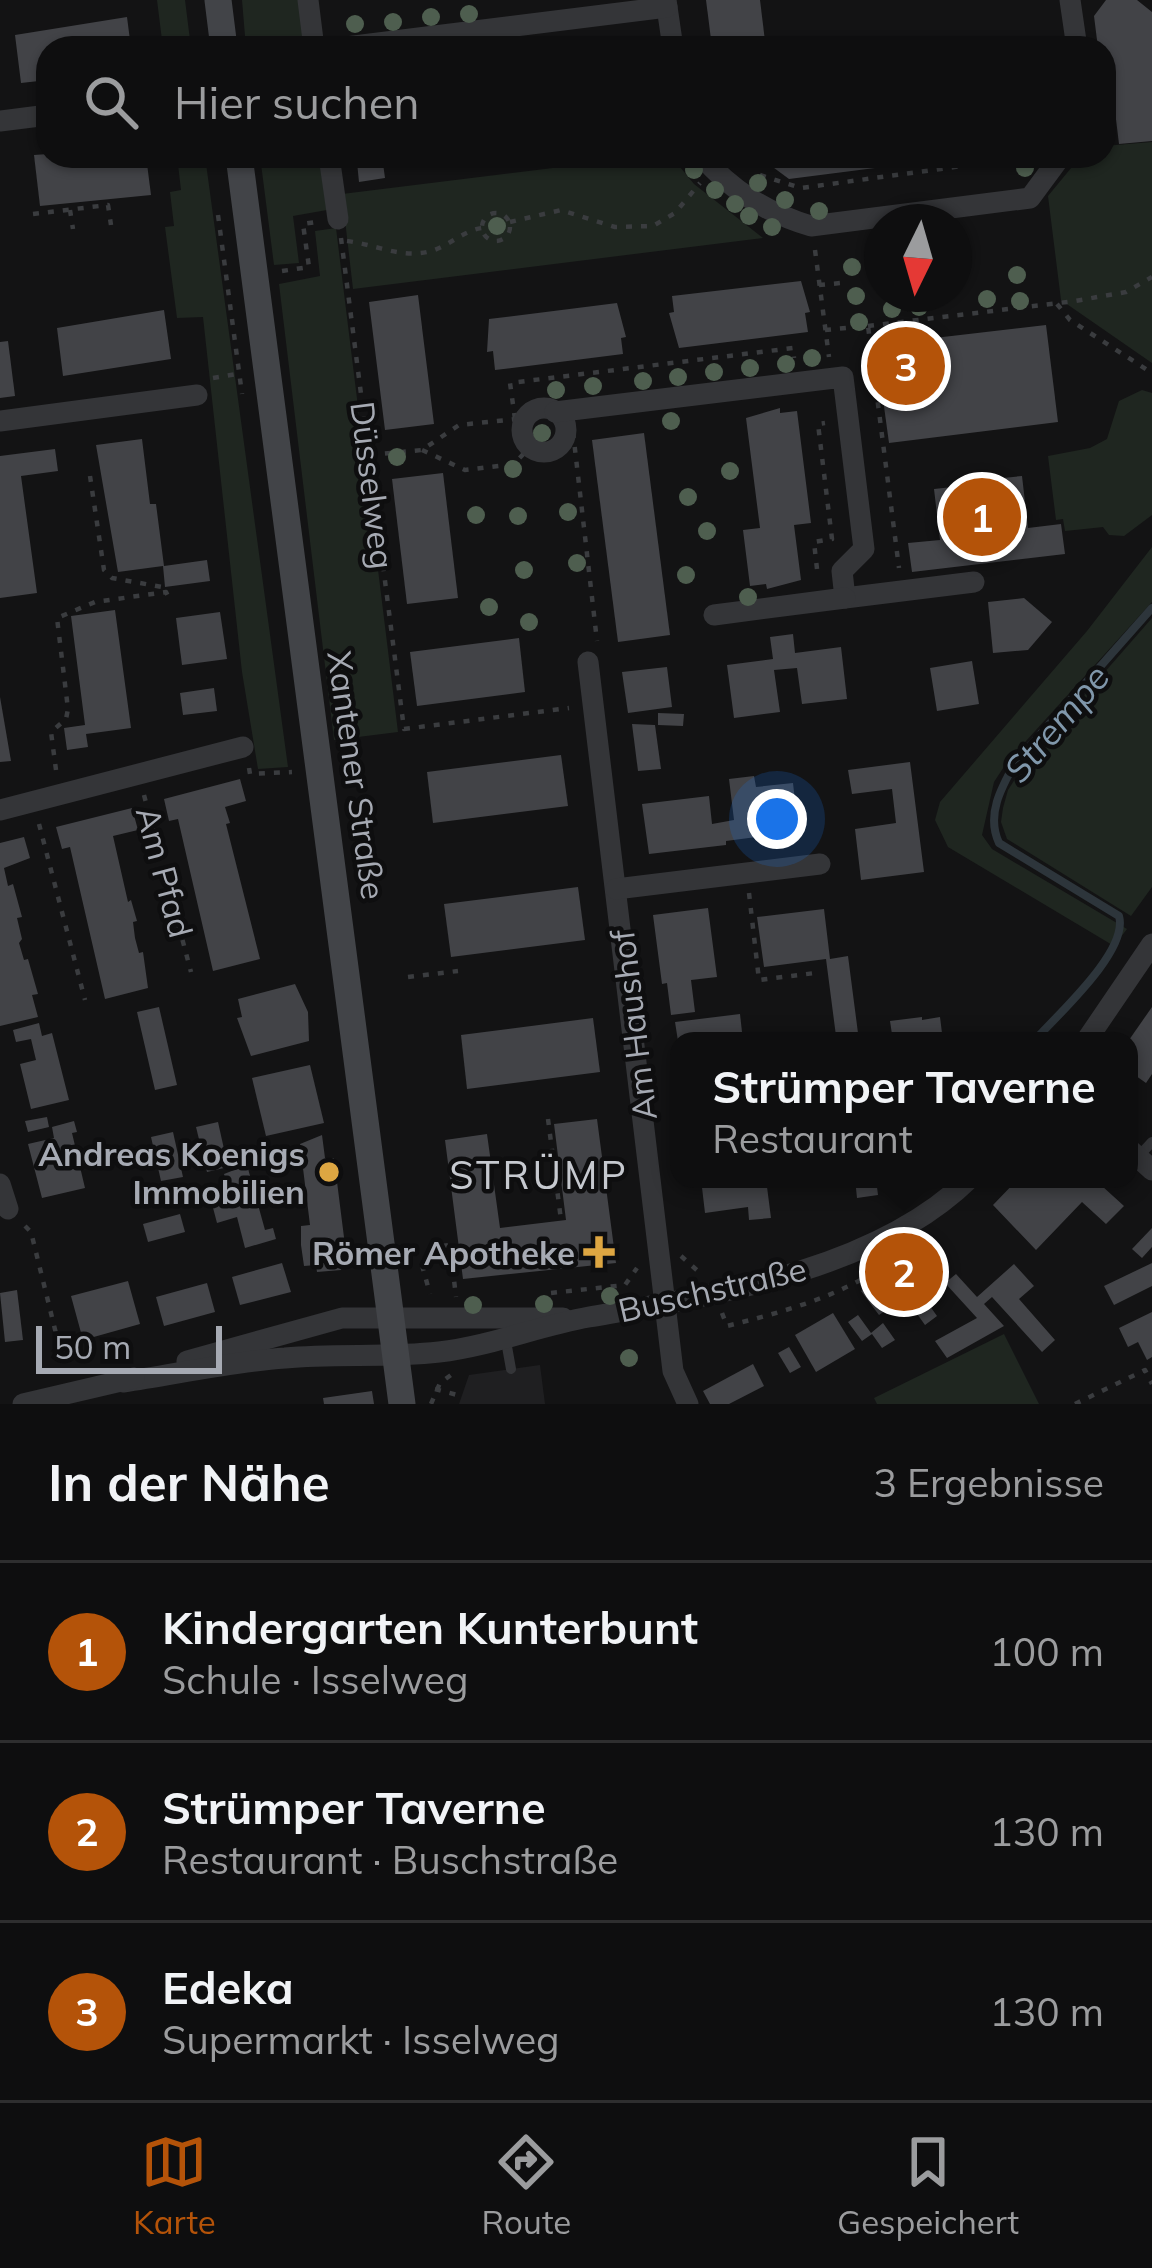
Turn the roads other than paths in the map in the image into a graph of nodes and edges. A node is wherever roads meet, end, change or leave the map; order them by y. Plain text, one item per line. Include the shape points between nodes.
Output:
1 (218, 0) edge
2 (308, 0) edge
3 (1070, 0) edge
4 (667, 4) edge
5 (222, 36) edge
6 (312, 36) edge
7 (428, 36) edge
8 (671, 36) edge
9 (1075, 36) edge
10 (36, 117) edge
11 (0, 122) edge
12 (240, 168) edge
13 (331, 168) edge
14 (715, 168) edge
15 (1052, 168) edge
16 (340, 230) road end
17 (197, 395) dead end
18 (563, 411) junction
19 (0, 421) edge
20 (974, 582) dead end
21 (845, 598) junction
22 (714, 616) dead end
23 (595, 650) road end
24 (243, 747) road end
25 (0, 810) edge
26 (820, 864) dead end
27 (616, 889) junction
28 (1152, 944) edge
29 (1091, 1032) edge
30 (0, 1184) edge
31 (958, 1188) edge
32 (8, 1209) road end
33 (665, 1303) junction
34 (391, 1316) junction
35 (576, 1319) junction
36 (506, 1341) junction
37 (396, 1356) junction
38 (511, 1369) dead end
39 (123, 1382) junction
40 (85, 1396) edge
41 (22, 1404) edge
42 (402, 1404) edge
43 (688, 1404) edge

1 - 5 main road
2 - 6 street
3 - 9 street
4 - 7 street
4 - 8 street
10 - 11 street
12 - 34 main road, Xantener Straße
13 - 16 street
14 - 15 street via 777,216 811,226 1030,198
17 - 19 street
18 - 18 street via 559,446 530,447 520,418 542,408
18 - 21 street via 837,377 864,549 842,571
20 - 21 street
21 - 22 street
23 - 27 street, Am Haushof via 592,705
24 - 25 street, Am Pfad
26 - 27 street, Am Haushof
27 - 33 street, Am Haushof
28 - 29 street
30 - 32 street
31 - 33 street, Buschstraße via 829,1261
33 - 35 street, Buschstraße
33 - 43 street, Am Haushof via 673,1371
34 - 35 street, Buschstraße
34 - 37 main road, Xantener Straße
34 - 39 street, Buschstraße via 327,1322
35 - 36 street, Buschstraße
36 - 37 street, Buschstraße
36 - 38 lane
37 - 39 street, Buschstraße via 281,1358
37 - 42 main road, Xantener Straße
39 - 40 street
40 - 41 street

